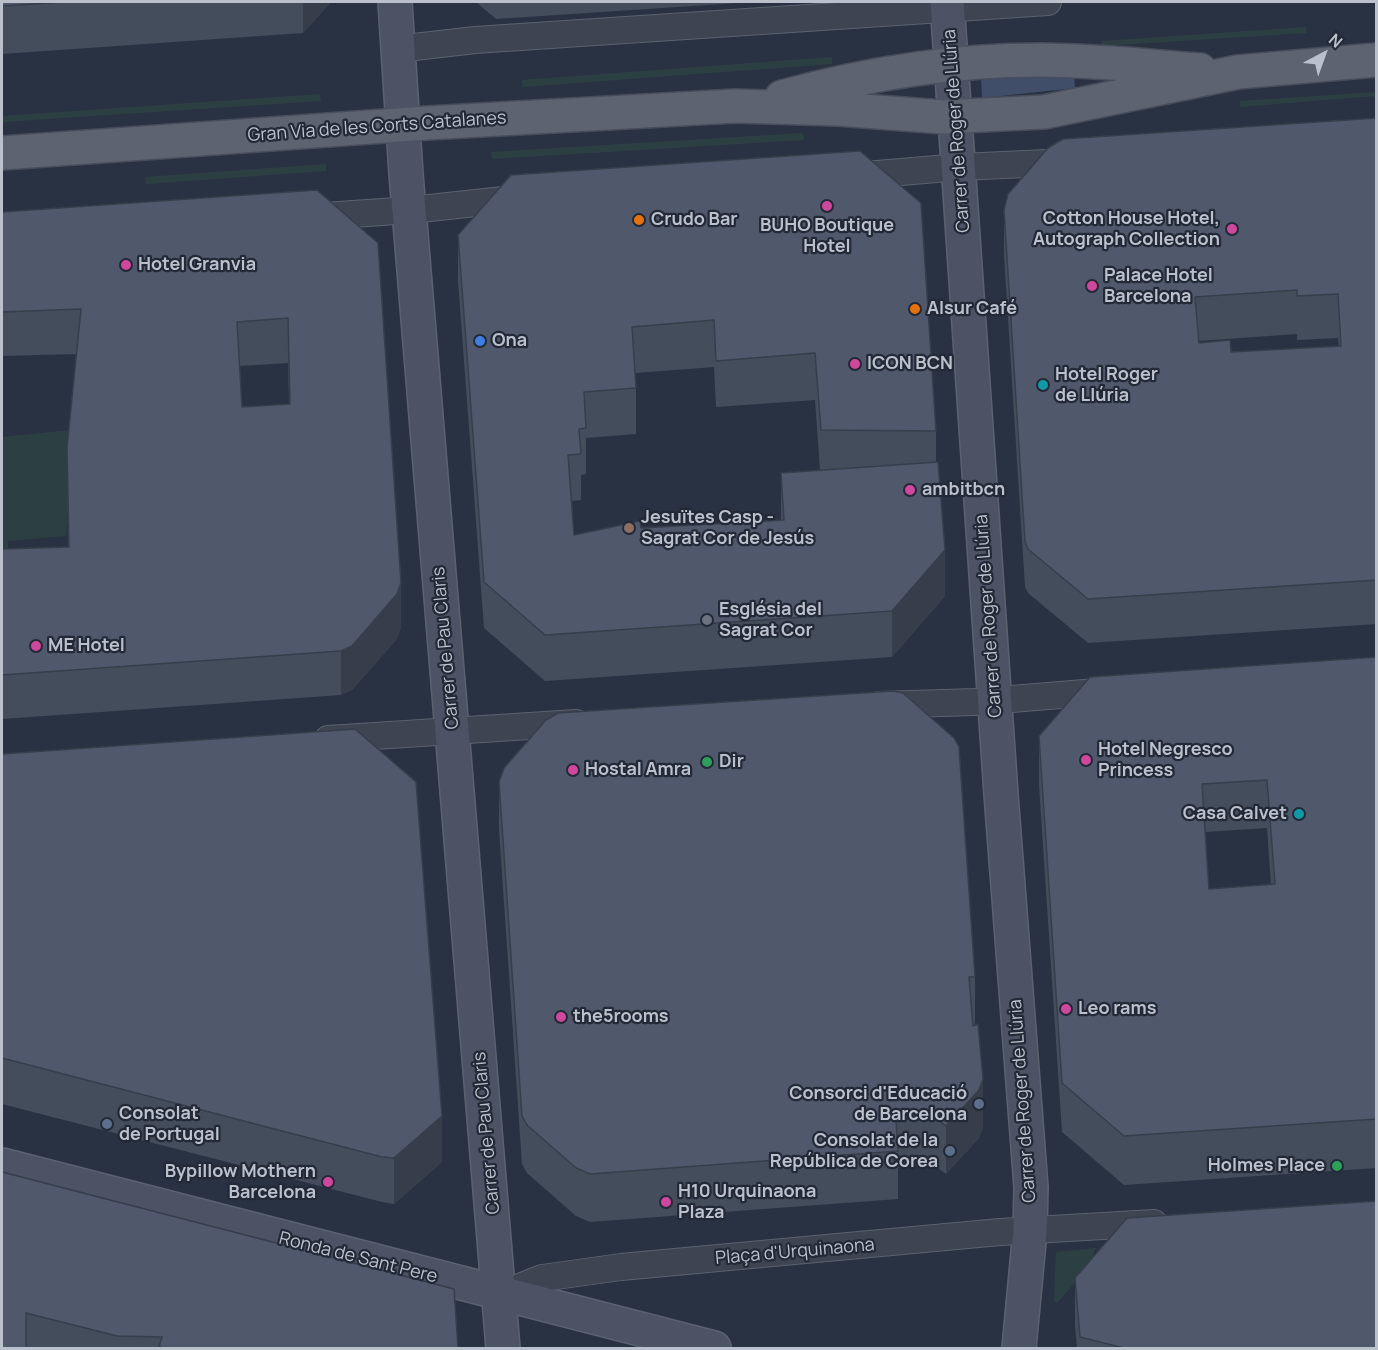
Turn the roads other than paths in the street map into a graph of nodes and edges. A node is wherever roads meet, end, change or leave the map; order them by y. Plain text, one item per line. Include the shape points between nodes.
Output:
1 (395, 2) edge
2 (1048, 2) edge
3 (947, 5) edge
4 (398, 49) junction
5 (1377, 60) edge
6 (952, 65) junction
7 (1238, 72) junction
8 (753, 105) junction
9 (956, 117) junction
10 (402, 125) junction
11 (2, 153) edge
12 (1092, 161) edge
13 (960, 166) junction
14 (832, 178) edge
15 (545, 196) edge
16 (411, 210) junction
17 (284, 219) edge
18 (1134, 689) edge
19 (994, 700) junction
20 (859, 705) edge
21 (602, 721) edge
22 (453, 732) junction
23 (302, 741) edge
24 (2, 1165) edge
25 (1174, 1221) edge
26 (1030, 1231) junction
27 (500, 1295) junction
28 (503, 1348) edge
29 (714, 1348) edge
30 (1019, 1348) edge

1 - 4 main road, Carrer de Pau Claris
2 - 3 street
3 - 4 street
3 - 6 main road, Carrer de Roger de Llúria
4 - 10 main road, Carrer de Pau Claris
5 - 7 main road, Gran Via de les Corts Catalanes
6 - 7 main road, Gran Via de les Corts Catalanes via 1039,60
6 - 8 main road, Gran Via de les Corts Catalanes via 844,80
6 - 9 main road, Carrer de Roger de Llúria
7 - 9 main road, Gran Via de les Corts Catalanes via 1044,112
8 - 9 main road, Gran Via de les Corts Catalanes
8 - 10 main road, Gran Via de les Corts Catalanes
9 - 13 main road, Carrer de Roger de Llúria
10 - 11 main road, Gran Via de les Corts Catalanes
10 - 16 main road, Carrer de Pau Claris
12 - 13 street
13 - 14 street
13 - 19 main road, Carrer de Roger de Llúria
15 - 16 street
16 - 17 street
16 - 22 main road, Carrer de Pau Claris
18 - 19 street
19 - 20 street
19 - 26 main road, Carrer de Roger de Llúria via 1031,1187
21 - 22 street
22 - 23 street
22 - 27 main road, Carrer de Pau Claris
24 - 27 main road, Ronda de Sant Pere
25 - 26 street, Plaça d'Urquinaona
26 - 27 street, Plaça d'Urquinaona via 621,1267 542,1278
26 - 30 main road
27 - 28 main road
27 - 29 main road, Ronda de Sant Pere

